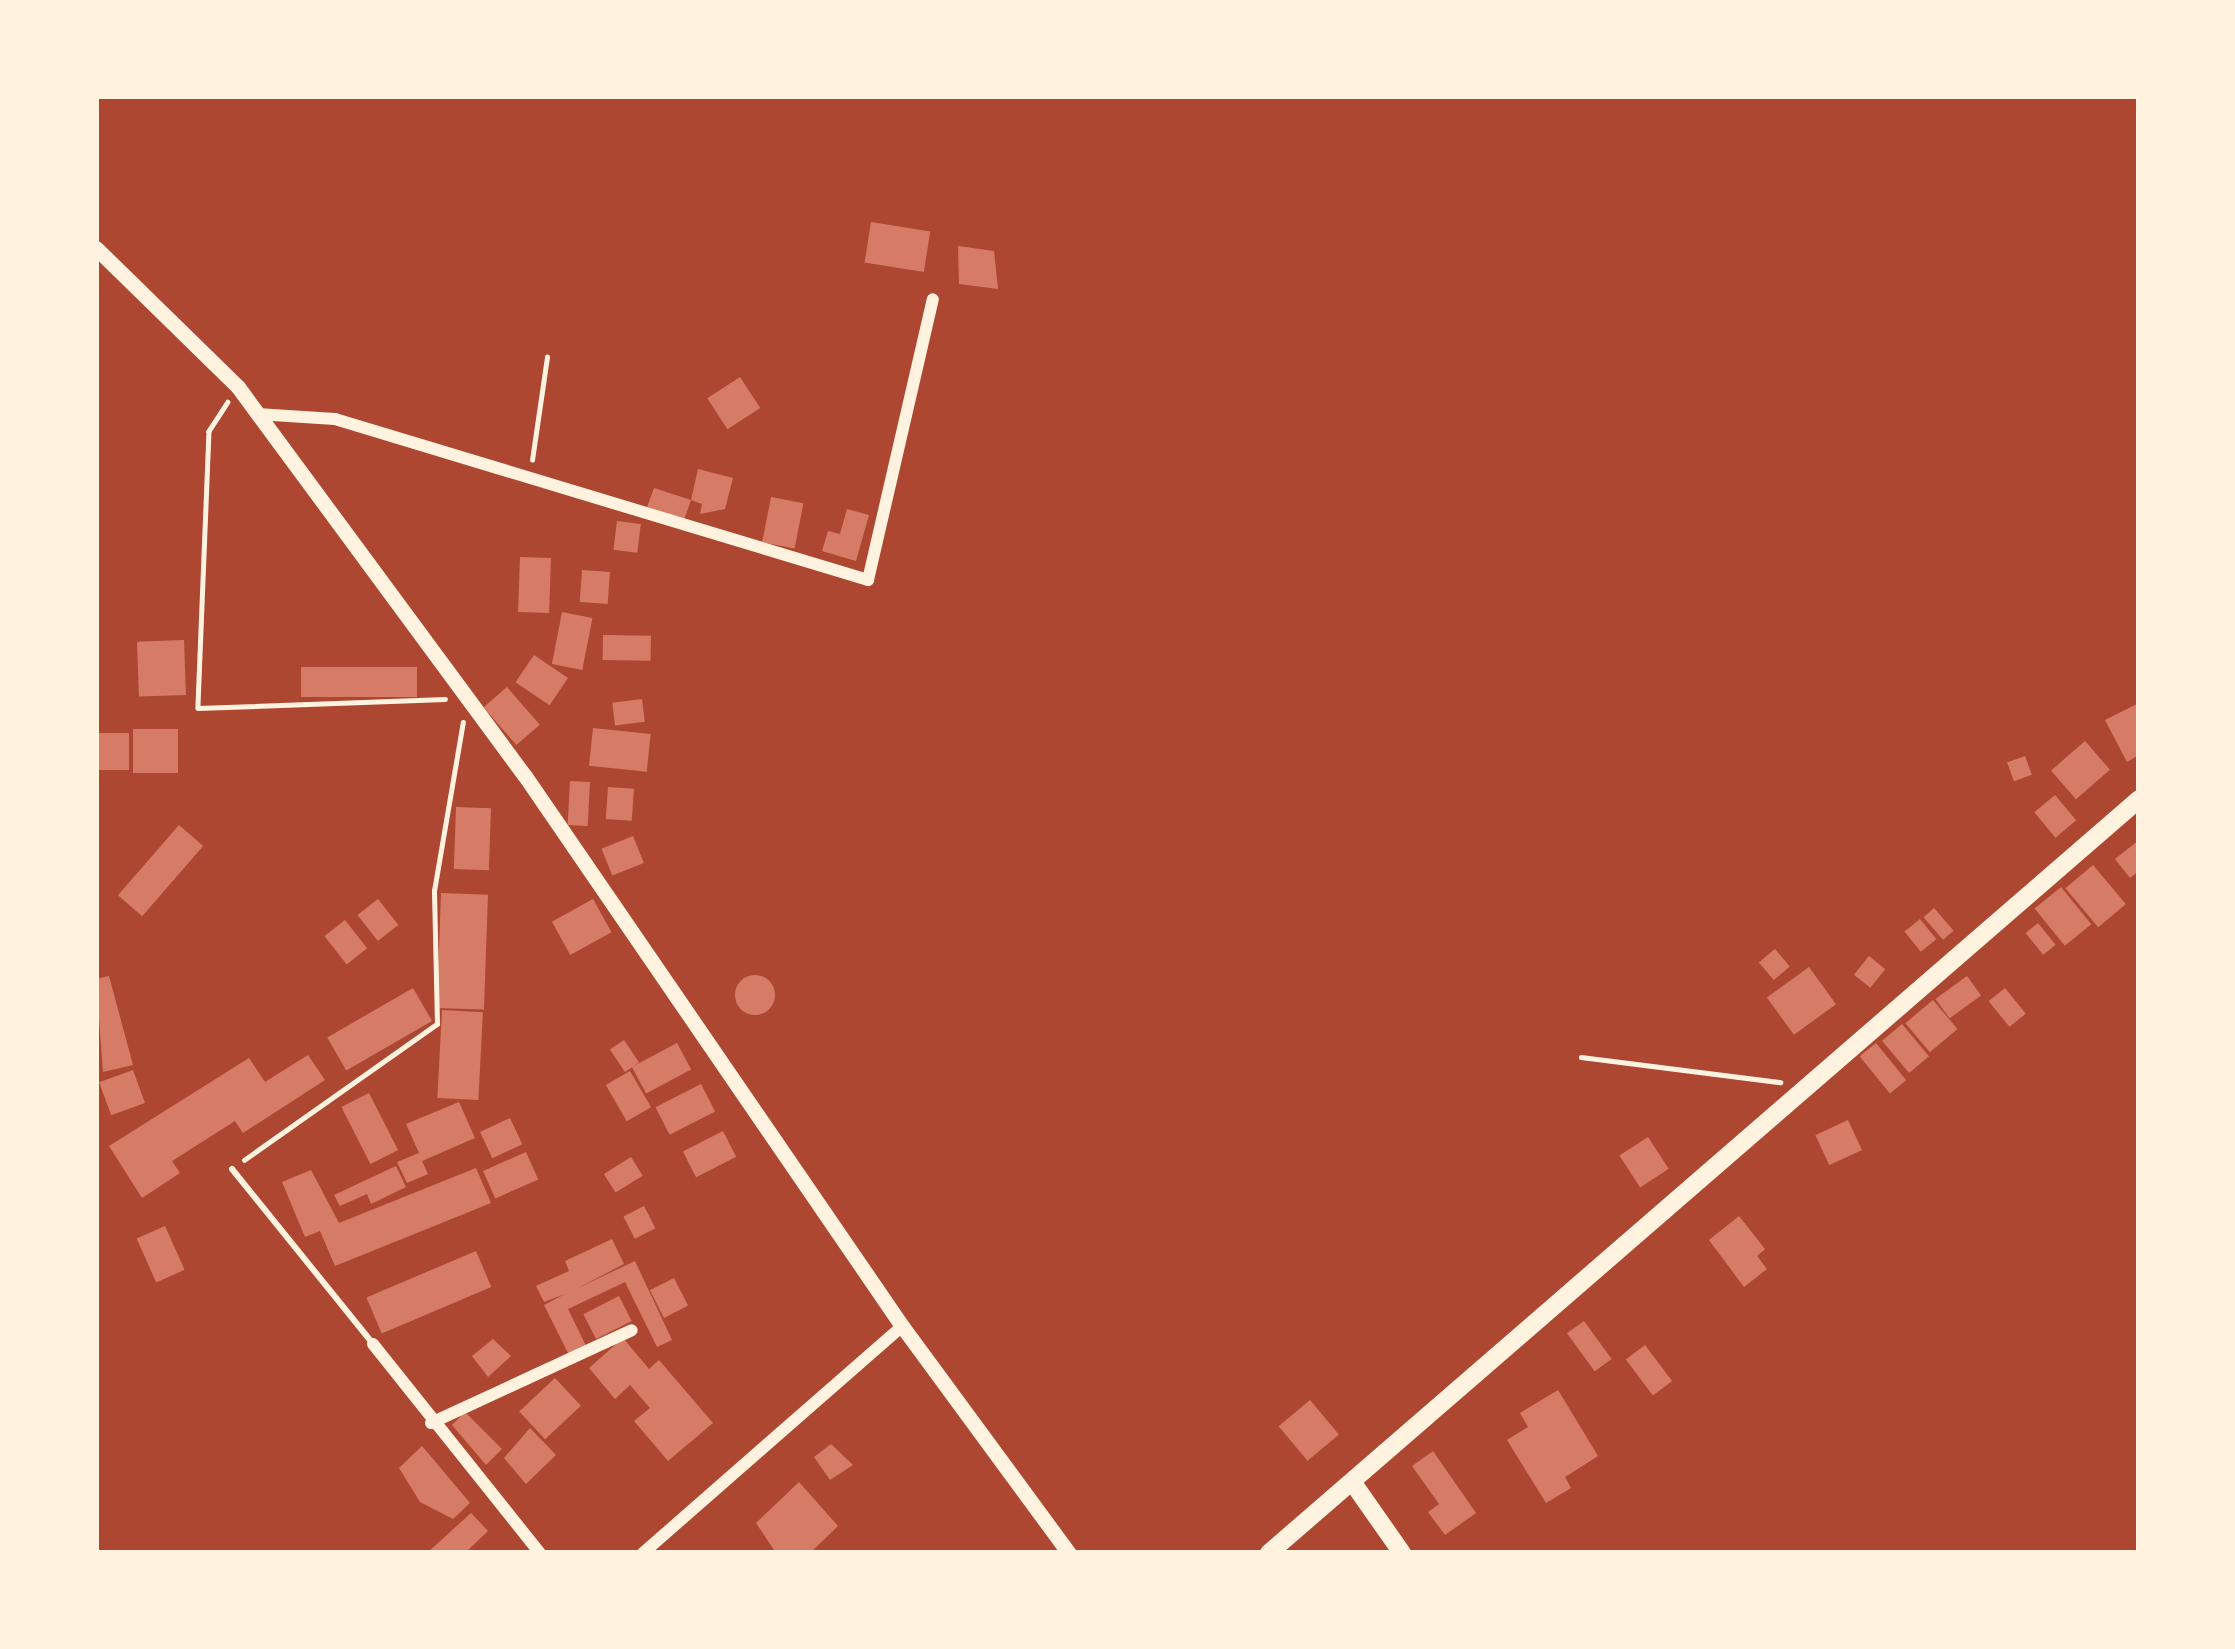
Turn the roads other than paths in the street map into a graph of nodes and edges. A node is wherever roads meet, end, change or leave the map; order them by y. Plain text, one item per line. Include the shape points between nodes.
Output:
1 (96, 248) edge
2 (933, 299) dead end
3 (257, 414) junction
4 (2139, 799) edge
5 (232, 1169) road end
6 (902, 1326) junction
7 (632, 1330) dead end
8 (373, 1344) joint
9 (431, 1423) junction
10 (1353, 1483) junction
11 (540, 1553) edge
12 (643, 1553) edge
13 (1069, 1553) edge
14 (1269, 1553) edge
15 (1402, 1553) edge

1 - 3 street
2 - 3 street via 868,580 334,418
3 - 6 street via 467,698
4 - 10 main road
5 - 8 lane
6 - 12 street
6 - 13 street
7 - 9 street
8 - 9 street
9 - 11 street
10 - 14 main road
10 - 15 main road

